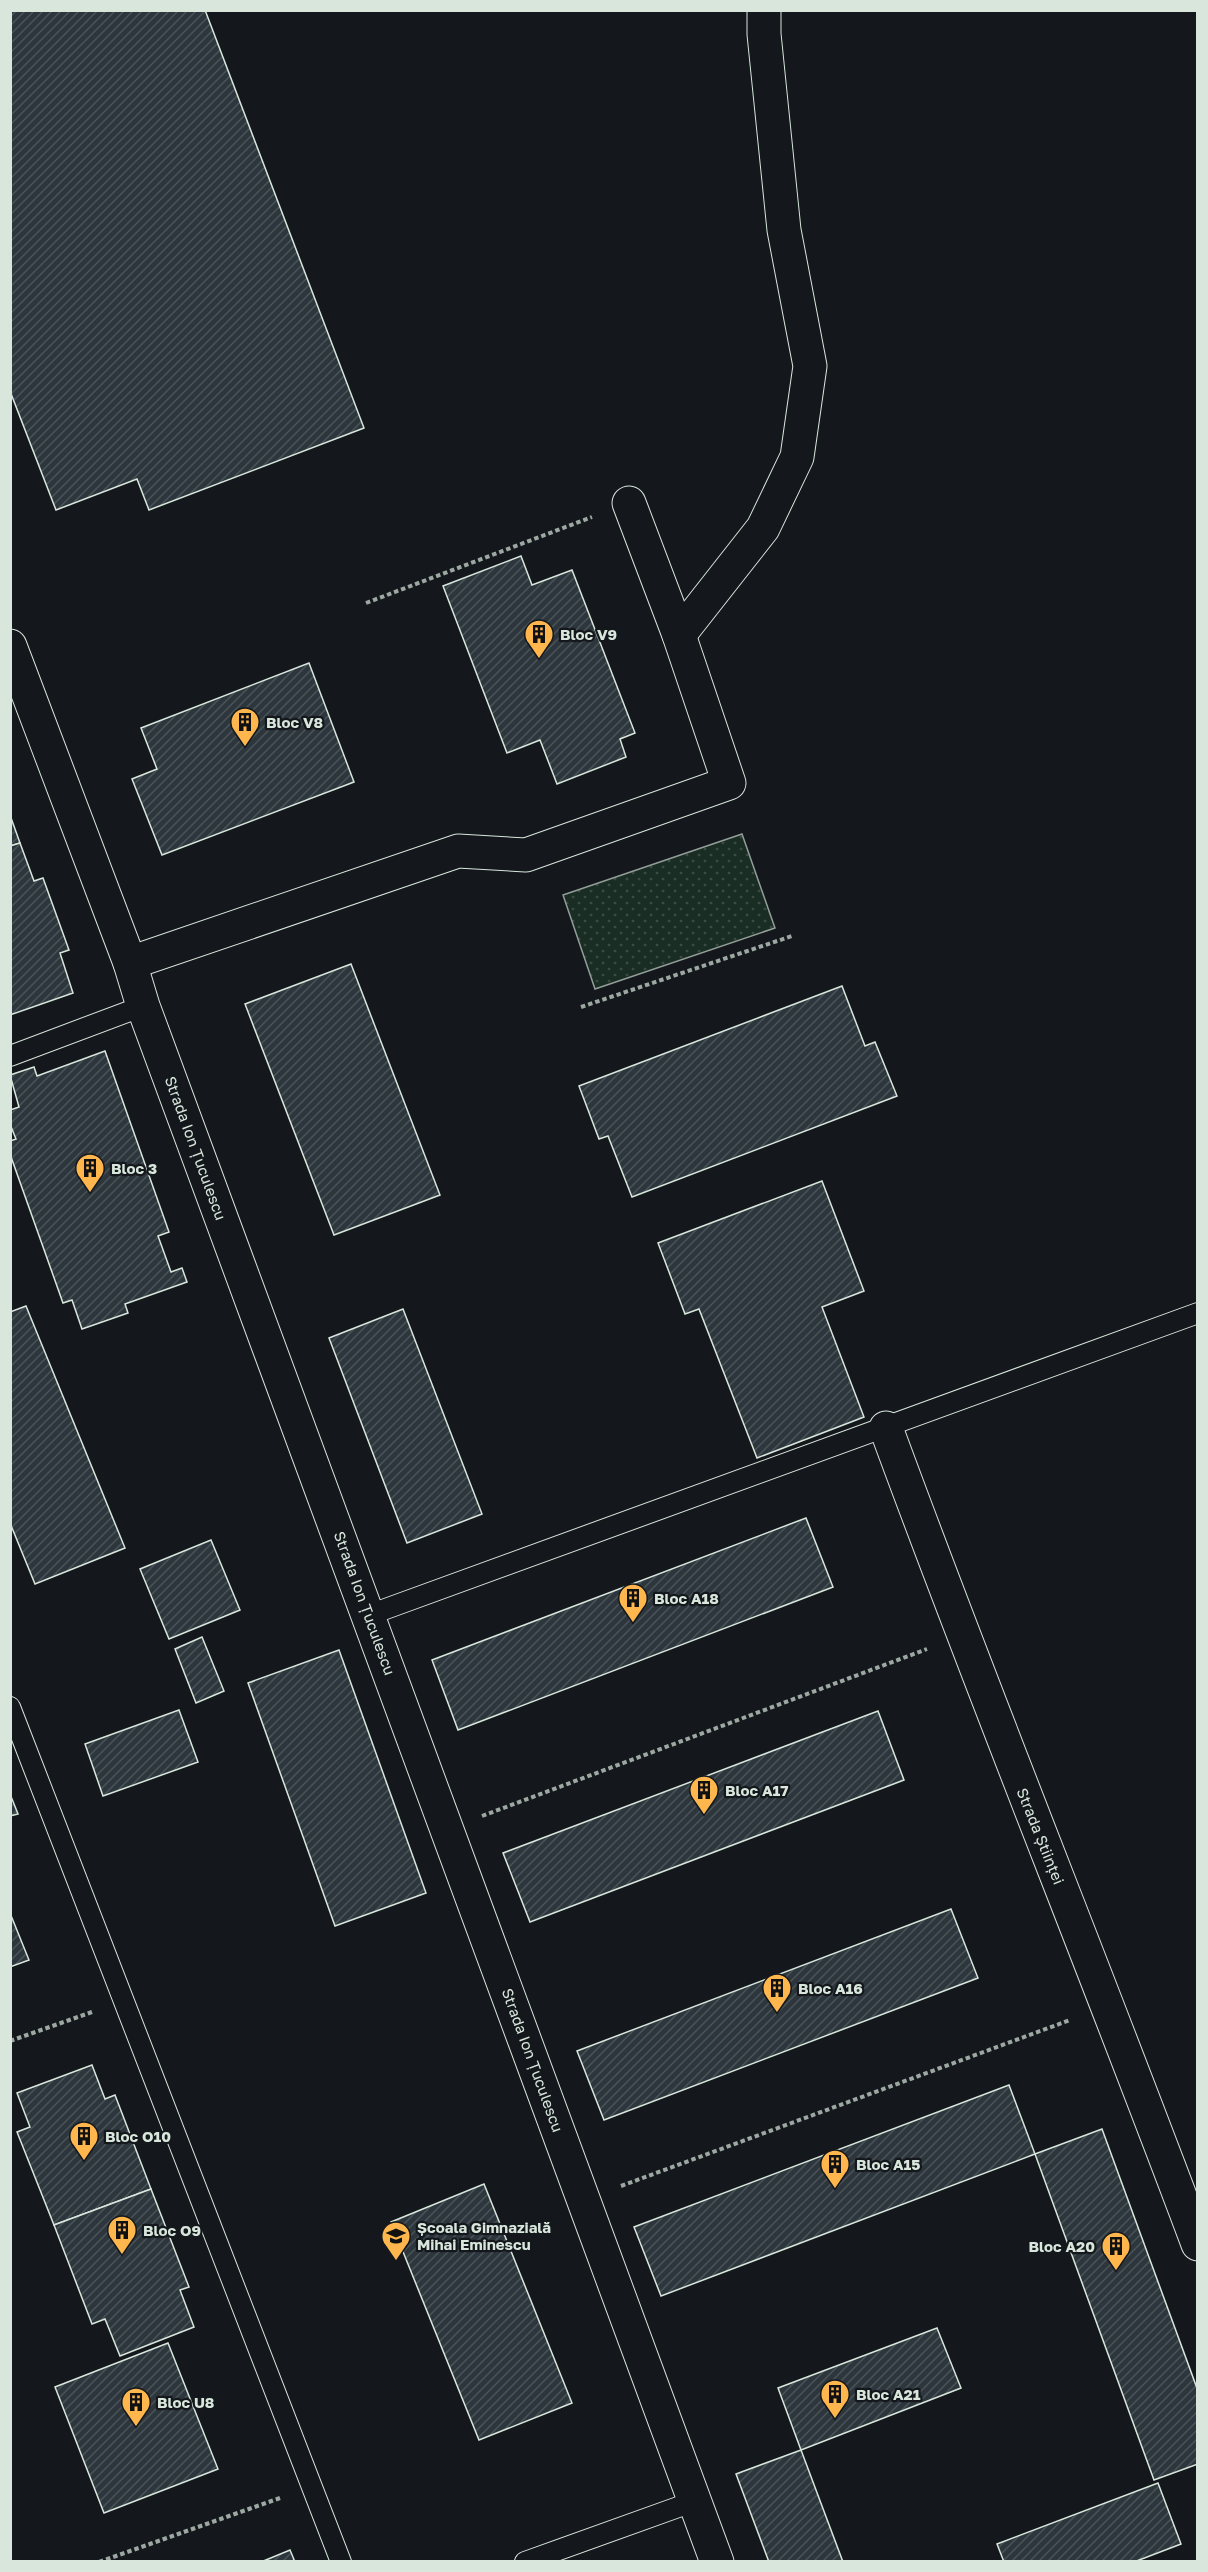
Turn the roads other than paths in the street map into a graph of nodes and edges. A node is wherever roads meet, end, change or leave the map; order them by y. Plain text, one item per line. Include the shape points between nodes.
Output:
1 (764, 10) edge
2 (629, 503) road end
3 (679, 635) junction
4 (10, 646) edge
5 (130, 963) junction
6 (143, 1006) junction
7 (10, 1056) edge
8 (1197, 1313) edge
9 (886, 1428) junction
10 (369, 1615) junction
11 (10, 1707) edge
12 (1196, 2236) edge
13 (695, 2501) junction
14 (341, 2562) edge
15 (525, 2562) edge
16 (717, 2562) edge

1 - 3 street via 784,230 810,366 797,457 763,528
2 - 3 street
3 - 5 street via 729,783 526,855 458,851
4 - 5 street, Strada Ion Țuculescu
5 - 6 street, Strada Ion Țuculescu
6 - 7 lane
6 - 10 street, Strada Ion Țuculescu
8 - 9 lane
9 - 10 lane
9 - 12 street, Strada Științei via 962,1636
10 - 13 street, Strada Ion Țuculescu
11 - 14 lane
13 - 15 lane
13 - 16 street, Strada Ion Țuculescu

